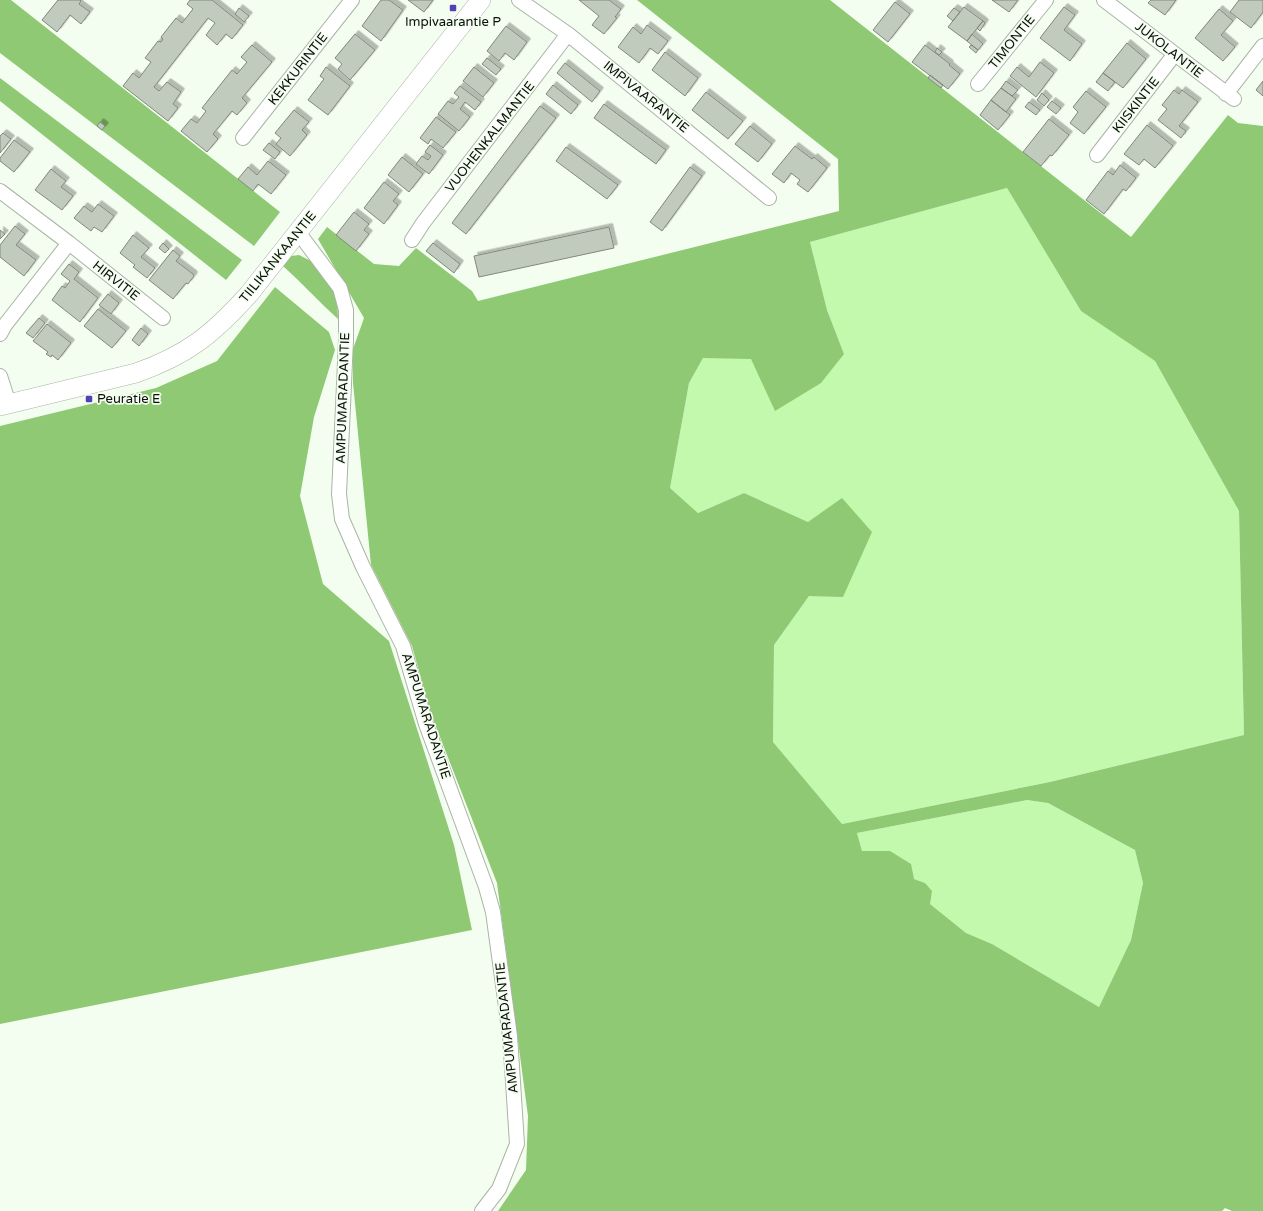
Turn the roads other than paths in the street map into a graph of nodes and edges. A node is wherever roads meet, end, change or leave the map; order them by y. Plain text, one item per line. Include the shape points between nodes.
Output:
1 (352, 0) edge
2 (481, 0) edge
3 (519, 0) edge
4 (1046, 0) edge
5 (1104, 0) edge
6 (1119, 5) edge
7 (568, 34) junction
8 (1263, 46) edge
9 (1174, 55) junction
10 (978, 84) dead end
11 (243, 138) dead end
12 (1097, 155) dead end
13 (0, 191) edge
14 (769, 198) dead end
15 (298, 232) junction
16 (412, 240) dead end
17 (69, 243) junction
18 (163, 318) dead end
19 (0, 334) edge
20 (0, 376) edge
21 (5, 405) edge
22 (482, 1211) edge

1 - 11 street, KEKKURINTIE
2 - 15 street, TIILIKANKAANTIE
3 - 7 street, IMPIVAARANTIE
4 - 10 street, TIMONTIE
5 - 6 street, JUKOLANTIE
6 - 9 street, JUKOLANTIE
7 - 14 street, IMPIVAARANTIE
7 - 16 street, VUOHENKALMANTIE via 423,222
8 - 9 street, JUKOLANTIE via 1230,96
9 - 12 street, KIISKINTIE
13 - 17 street, HIRVITIE
15 - 21 street, TIILIKANKAANTIE via 232,314 183,353 136,373
15 - 22 street, AMPUMARADANTIE via 340,288 346,310 339,494 342,519 403,646 426,724 493,912 510,1036 517,1144 499,1189
17 - 18 street, HIRVITIE
17 - 19 street
20 - 21 street

